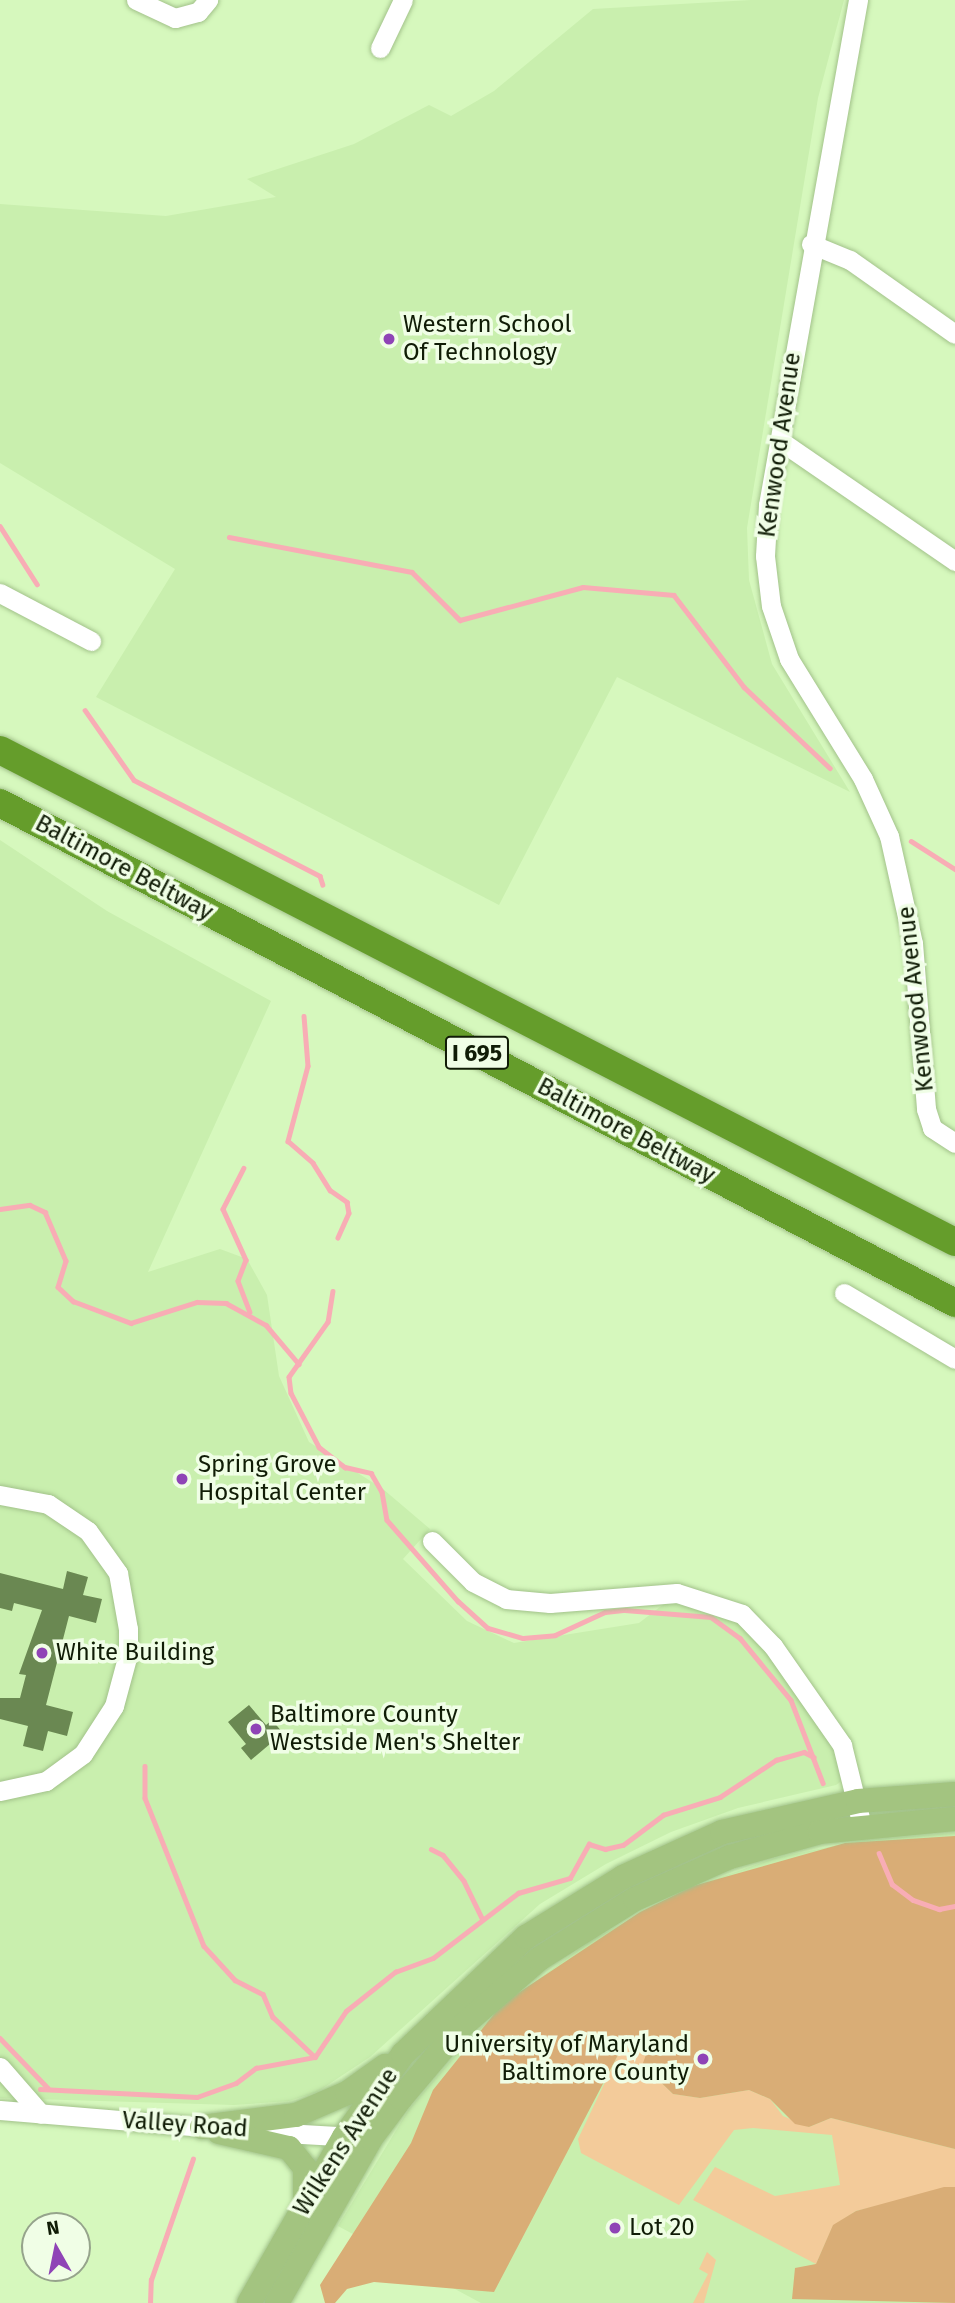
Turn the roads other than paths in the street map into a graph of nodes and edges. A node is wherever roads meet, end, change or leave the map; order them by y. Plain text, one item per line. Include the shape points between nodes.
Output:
1 (136, 0) edge
2 (208, 0) edge
3 (403, 0) edge
4 (858, 0) edge
5 (380, 48) dead end
6 (811, 244) junction
7 (955, 334) edge
8 (779, 440) junction
9 (955, 561) edge
10 (0, 593) edge
11 (91, 640) dead end
12 (0, 750) edge
13 (0, 803) edge
14 (955, 1143) edge
15 (955, 1242) edge
16 (844, 1293) dead end
17 (955, 1303) edge
18 (955, 1359) edge
19 (0, 1494) edge
20 (432, 1541) dead end
21 (0, 1791) edge
22 (955, 1794) edge
23 (858, 1801) junction
24 (955, 1819) edge
25 (862, 1826) junction
26 (403, 2054) junction
27 (0, 2067) edge
28 (0, 2110) edge
29 (41, 2113) junction
30 (202, 2127) junction
31 (344, 2137) junction
32 (371, 2138) junction
33 (304, 2205) junction
34 (292, 2277) junction
35 (249, 2303) edge
36 (277, 2303) edge
37 (283, 2303) edge

1 - 2 street via 175,18 198,12
3 - 5 street
4 - 6 street, Kenwood Avenue
6 - 7 street via 850,260
6 - 8 street, Kenwood Avenue
8 - 9 street
8 - 14 street, Kenwood Avenue via 766,532 771,606 803,689 863,779 889,836 913,943 926,1109 932,1128
10 - 11 street
12 - 15 highway, Baltimore Beltway / I 695
13 - 17 highway, Baltimore Beltway / I 695
16 - 18 street
19 - 21 street via 48,1504 70,1515 107,1552 125,1598 128,1654 114,1706 83,1755 46,1781
20 - 23 street via 473,1582 506,1599 550,1603 677,1593 743,1614 774,1646 842,1745
22 - 23 main road, Wilkens Avenue
23 - 25 street
23 - 26 main road, Wilkens Avenue via 722,1832 623,1877 526,1937
24 - 25 main road, Wilkens Avenue
25 - 32 main road, Wilkens Avenue via 730,1857 583,1928 462,2026
26 - 30 main road via 318,2107 271,2120
26 - 31 main road, Wilkens Avenue
27 - 29 street
28 - 29 street, Valley Road
29 - 30 street, Valley Road
30 - 31 street, Valley Road
30 - 33 main road via 289,2148 305,2168
31 - 32 street, Valley Road
31 - 33 main road, Wilkens Avenue
32 - 34 main road, Wilkens Avenue
33 - 35 main road, Wilkens Avenue
34 - 36 main road, Wilkens Avenue
34 - 37 main road

